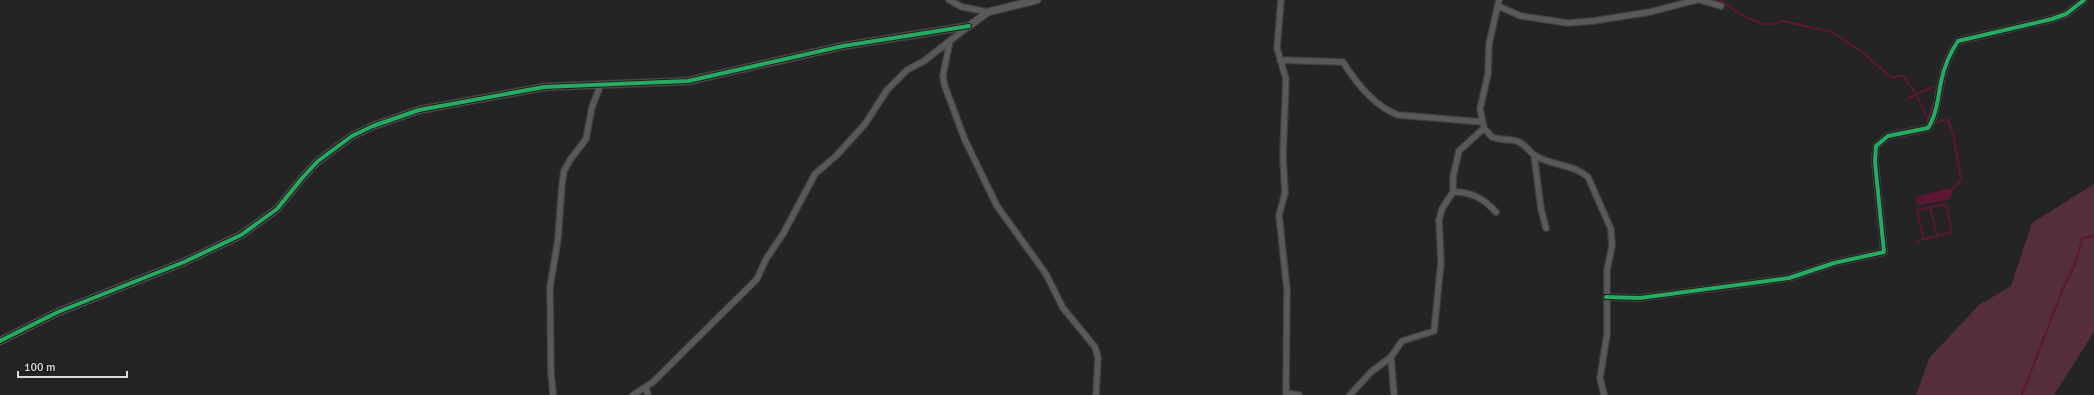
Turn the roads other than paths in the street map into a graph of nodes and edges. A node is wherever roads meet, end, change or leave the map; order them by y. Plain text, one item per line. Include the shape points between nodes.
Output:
1 (949, 0) edge
2 (1037, 0) edge
3 (1281, 0) edge
4 (1696, 0) edge
5 (1700, 0) edge
6 (2084, 0) edge
7 (1499, 3) edge
8 (1721, 6) dead end
9 (988, 12) junction
10 (969, 26) junction
11 (950, 41) junction
12 (1280, 60) junction
13 (601, 84) junction
14 (1483, 125) junction
15 (1534, 155) junction
16 (1453, 192) junction
17 (1496, 212) dead end
18 (1546, 228) dead end
19 (1606, 297) junction
20 (0, 341) edge
21 (1390, 357) junction
22 (646, 388) junction
23 (1286, 394) edge
24 (553, 395) edge
25 (633, 395) edge
26 (648, 395) edge
27 (1096, 395) edge
28 (1299, 395) edge
29 (1350, 395) edge
30 (1394, 395) edge
31 (1604, 395) edge

1 - 9 street via 962,7
2 - 9 street
3 - 12 street via 1277,48
4 - 7 street via 1650,12 1568,23 1521,16
5 - 8 street
6 - 19 street via 2066,14 1958,41 1945,67 1934,114 1928,128 1888,136 1876,146 1884,252 1834,263 1789,278 1640,298
7 - 14 street via 1489,44 1488,74 1480,109
9 - 10 street
10 - 11 street
10 - 13 street via 843,46 688,81
11 - 22 street via 924,61 907,70 887,90 865,124 837,155 815,174 757,279
11 - 27 street via 943,74 944,84 965,140 997,206 1046,274 1063,308 1095,347 1098,358
12 - 14 street via 1343,62 1373,101 1386,111 1398,115
12 - 23 street via 1286,79 1283,156 1285,193 1278,216 1287,290
13 - 20 street via 516,91 419,110 373,126 352,136 318,162 303,176 277,209 241,235 184,262 58,312
13 - 24 street via 592,107 586,138 564,171 558,239 550,287
14 - 15 street via 1492,137 1521,142
14 - 16 street via 1459,152 1453,177
15 - 18 street via 1540,209
15 - 19 street via 1574,168 1588,177 1612,229 1612,246 1606,270
16 - 17 street via 1475,195 1485,200
16 - 21 street via 1442,209 1440,220 1441,262 1434,331 1402,341
19 - 31 street via 1606,334 1600,378
21 - 29 street via 1371,372
21 - 30 street
22 - 25 street
22 - 26 street
23 - 28 street

